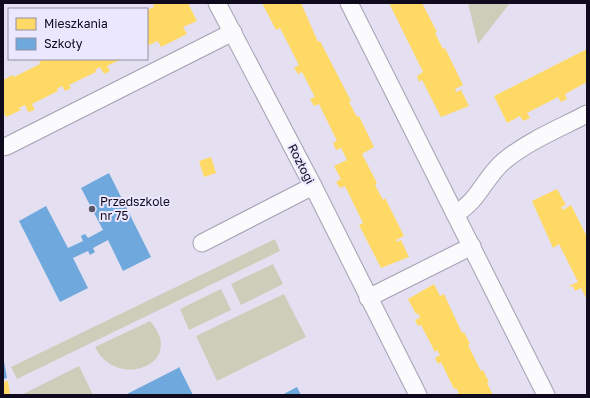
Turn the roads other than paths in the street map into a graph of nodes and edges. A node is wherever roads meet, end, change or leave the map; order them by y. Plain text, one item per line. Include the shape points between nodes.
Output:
1 (217, 3) edge
2 (349, 3) edge
3 (233, 32) junction
4 (587, 114) edge
5 (3, 147) edge
6 (313, 186) junction
7 (455, 214) junction
8 (202, 243) dead end
9 (472, 246) junction
10 (368, 298) junction
11 (418, 395) edge
12 (546, 395) edge

1 - 3 street, Rozłogi
2 - 7 street
3 - 5 street
3 - 6 street, Rozłogi
4 - 7 street via 520,149 505,160 486,181 472,203
6 - 8 street
6 - 10 street, Rozłogi
7 - 9 street
9 - 10 street
9 - 12 street
10 - 11 street, Rozłogi

